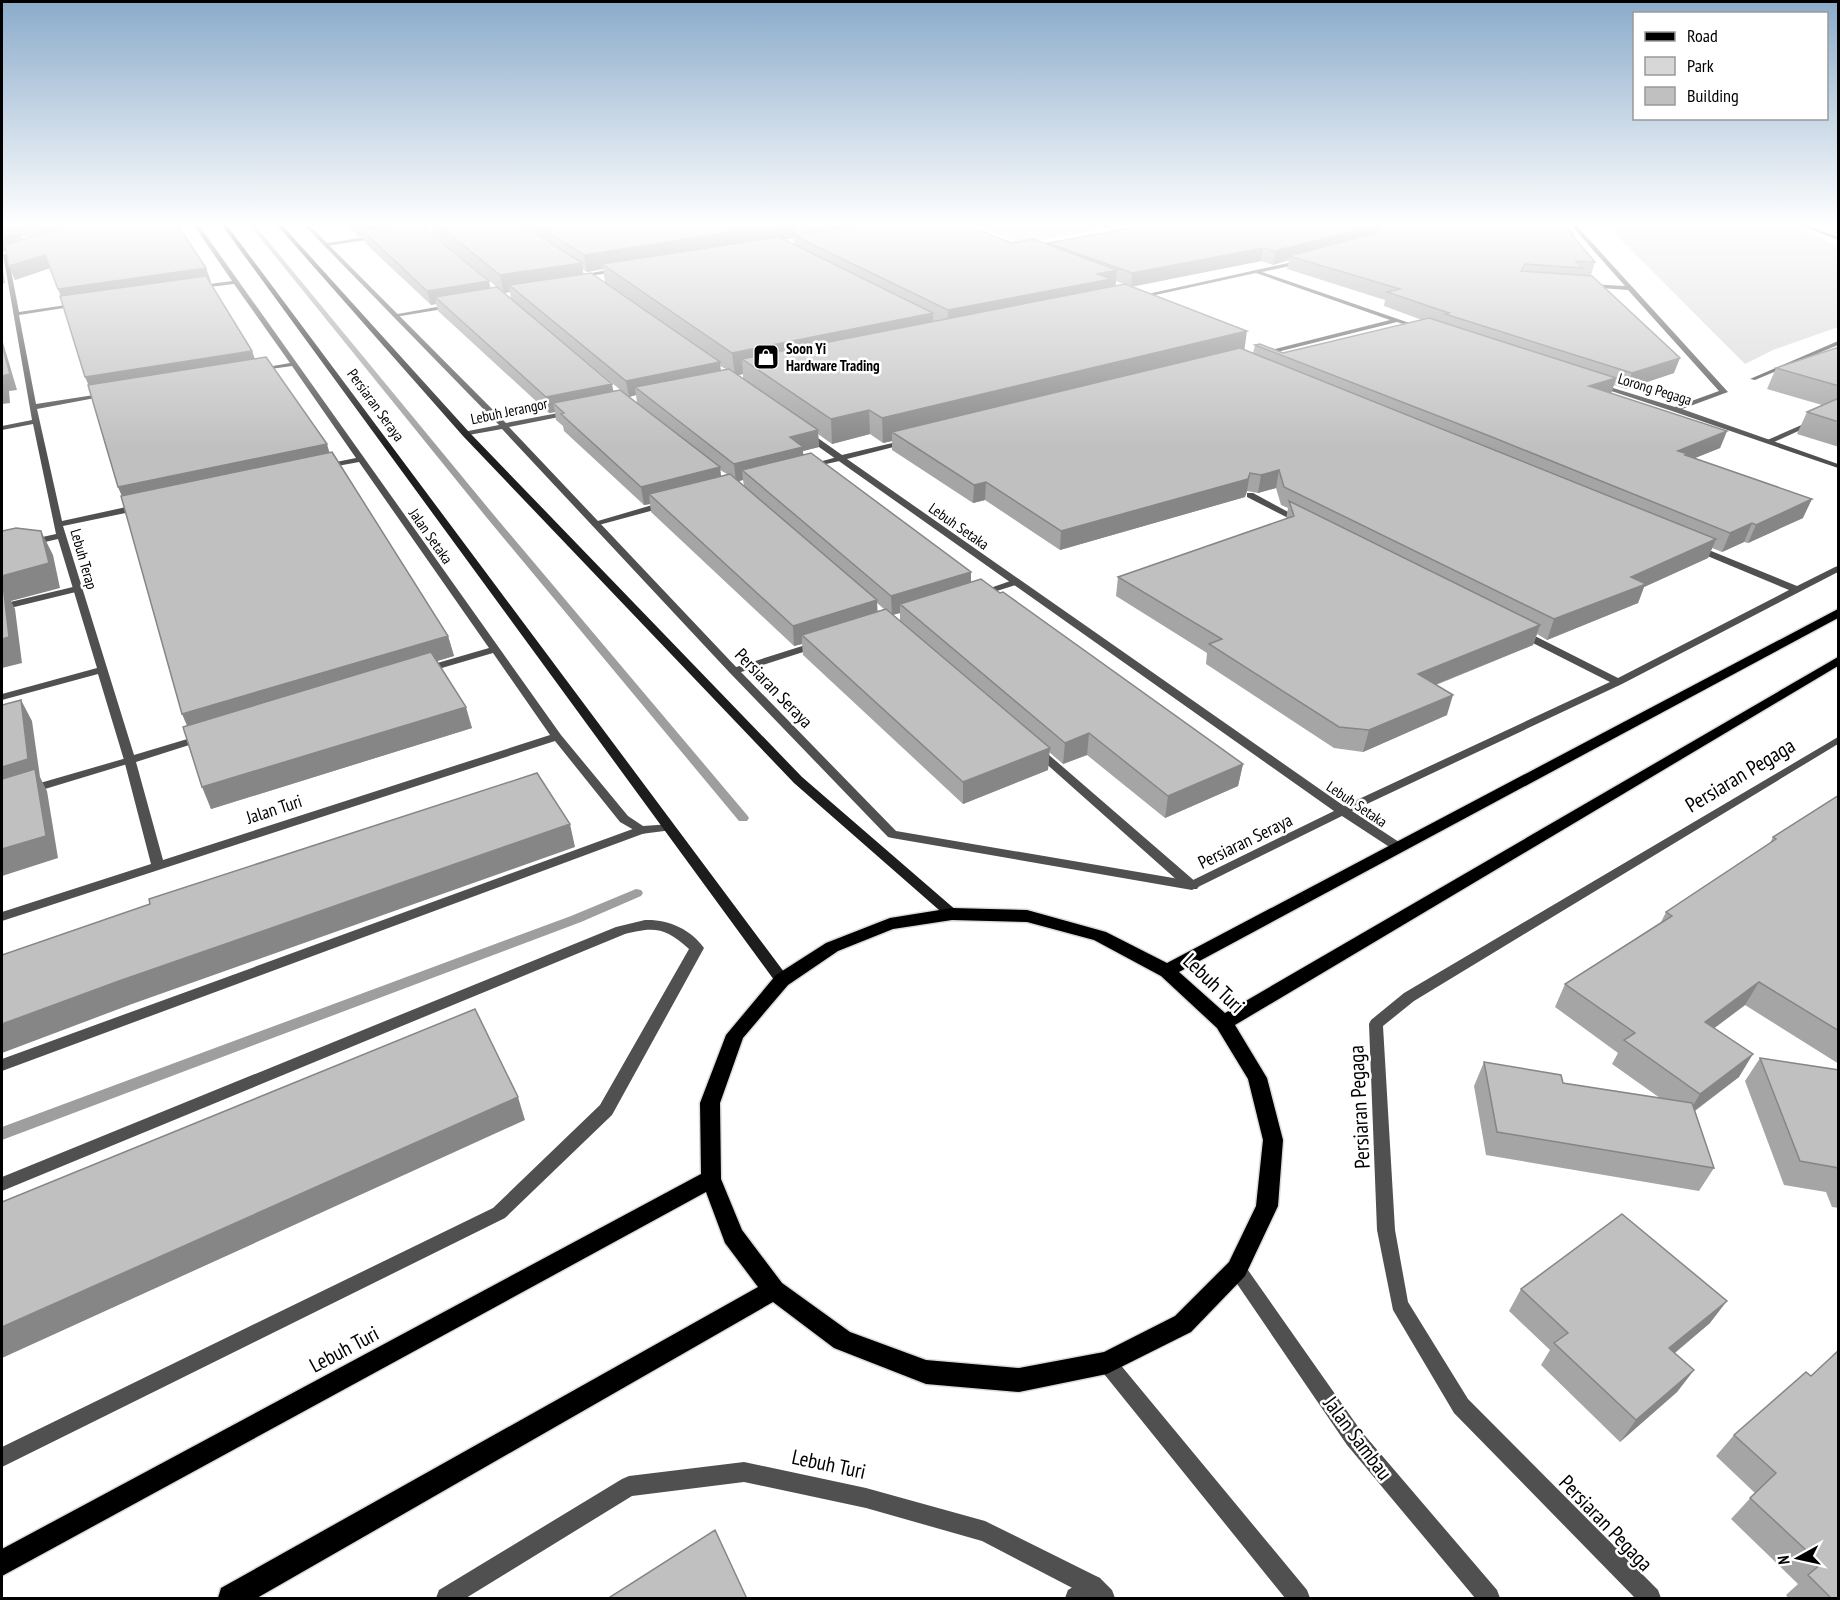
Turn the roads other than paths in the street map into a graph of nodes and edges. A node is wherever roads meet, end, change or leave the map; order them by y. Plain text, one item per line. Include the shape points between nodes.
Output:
1 (13, 299) edge
2 (248, 299) edge
3 (279, 299) edge
4 (345, 299) edge
5 (379, 299) edge
6 (1334, 299) edge
7 (1640, 299) edge
8 (84, 304) edge
9 (459, 305) edge
10 (16, 314) junction
11 (395, 315) junction
12 (1397, 320) junction
13 (1430, 331) edge
14 (1839, 343) edge
15 (1249, 357) edge
16 (295, 364) junction
17 (249, 372) edge
18 (1753, 380) dead end
19 (1584, 381) edge
20 (113, 394) edge
21 (34, 407) junction
22 (1675, 409) junction
23 (581, 410) edge
24 (1839, 411) edge
25 (36, 422) junction
26 (794, 425) edge
27 (504, 426) junction
28 (2, 428) edge
29 (466, 434) junction
30 (920, 438) edge
31 (1769, 441) junction
32 (841, 458) junction
33 (361, 459) junction
34 (1839, 465) edge
35 (315, 469) edge
36 (798, 469) edge
37 (1250, 495) edge
38 (676, 501) edge
39 (152, 504) edge
40 (595, 523) junction
41 (59, 524) junction
42 (1313, 527) edge
43 (61, 536) junction
44 (1687, 544) edge
45 (2, 549) edge
46 (1839, 569) edge
47 (1016, 582) junction
48 (77, 589) junction
49 (1797, 590) junction
50 (974, 596) edge
51 (2, 607) edge
52 (1839, 613) edge
53 (1513, 629) edge
54 (834, 640) edge
55 (495, 649) junction
56 (1839, 661) edge
57 (102, 670) junction
58 (734, 671) junction
59 (415, 673) edge
60 (1618, 682) junction
61 (2, 697) edge
62 (221, 732) edge
63 (557, 737) junction
64 (1839, 740) edge
65 (1032, 746) edge
66 (130, 760) junction
67 (2, 798) edge
68 (1343, 812) junction
69 (668, 827) junction
70 (641, 830) junction
71 (1398, 847) junction
72 (158, 866) junction
73 (1192, 886) junction
74 (952, 914) junction
75 (2, 917) edge
76 (1167, 971) junction
77 (782, 980) junction
78 (1224, 1023) junction
79 (2, 1065) edge
80 (711, 1179) junction
81 (2, 1184) edge
82 (1238, 1269) junction
83 (774, 1290) junction
84 (1107, 1363) junction
85 (2, 1457) edge
86 (2, 1563) edge
87 (1091, 1594) edge
88 (231, 1599) edge
89 (447, 1599) edge
90 (1299, 1599) edge
91 (1489, 1599) edge
92 (1650, 1599) edge

1 - 10 street, Lebuh Terap
2 - 16 street, Jalan Setaka
3 - 69 main road, Persiaran Seraya
4 - 29 main road
5 - 11 street, Persiaran Seraya
6 - 12 street
7 - 22 street via 1724,392
8 - 10 street
9 - 11 street
10 - 21 street, Lebuh Terap
11 - 27 street, Persiaran Seraya
12 - 13 street
12 - 15 street
14 - 18 street
16 - 17 street
16 - 33 street, Jalan Setaka
19 - 22 street, Lorong Pegaga
20 - 21 street
21 - 25 street, Lebuh Terap
22 - 31 street, Lorong Pegaga
23 - 27 street, Lebuh Jerangor
24 - 31 street
25 - 28 street
25 - 41 street, Lebuh Terap
26 - 32 street, Lebuh Setaka
27 - 29 street, Lebuh Jerangor
27 - 40 street, Persiaran Seraya
29 - 74 main road via 798,780
30 - 32 street
31 - 34 street, Lorong Pegaga
32 - 36 street
32 - 47 street, Lebuh Setaka
33 - 35 street
33 - 55 street, Jalan Setaka
37 - 42 street
38 - 40 street
39 - 41 street
40 - 58 street, Persiaran Seraya
41 - 43 street, Lebuh Terap
43 - 45 street
43 - 48 street, Lebuh Terap
44 - 49 street
46 - 49 street, Persiaran Seraya
47 - 50 street
47 - 68 street, Lebuh Setaka
48 - 51 street
48 - 57 street, Lebuh Terap
49 - 60 street, Persiaran Seraya
52 - 71 main road
53 - 60 street
54 - 58 street
55 - 59 street
55 - 63 street, Jalan Setaka
56 - 78 main road
57 - 61 street
57 - 66 street, Lebuh Terap
58 - 73 street, Persiaran Seraya via 892,834
60 - 68 street, Persiaran Seraya
62 - 66 street
63 - 70 street, Jalan Setaka via 624,819
63 - 72 street, Jalan Turi
64 - 92 street, Persiaran Pegaga via 1409,997 1376,1024 1386,1230 1399,1304 1461,1406
65 - 73 street
66 - 67 street
66 - 72 street, Lebuh Terap
68 - 71 street, Lebuh Setaka
68 - 73 street, Persiaran Seraya
69 - 70 street
69 - 77 main road, Persiaran Seraya
70 - 79 street
71 - 76 main road
72 - 75 street, Jalan Turi
74 - 76 main road, Lebuh Turi via 1027,916 1100,936
74 - 77 main road, Lebuh Turi via 890,924 832,946
76 - 78 main road, Lebuh Turi
77 - 80 main road, Lebuh Turi via 735,1035 710,1103
78 - 82 main road, Lebuh Turi via 1257,1078 1273,1140 1267,1206
80 - 83 main road, Lebuh Turi via 733,1236
80 - 86 main road, Lebuh Turi
81 - 85 street via 621,930 647,923 676,929 697,948 606,1110 499,1213
82 - 84 main road, Lebuh Turi via 1183,1324
82 - 91 street, Jalan Sambau via 1354,1438
83 - 84 main road, Lebuh Turi via 842,1340 927,1372 1019,1380
83 - 88 main road
84 - 90 street
87 - 89 street, Lebuh Turi via 985,1531 866,1498 744,1472 629,1486

